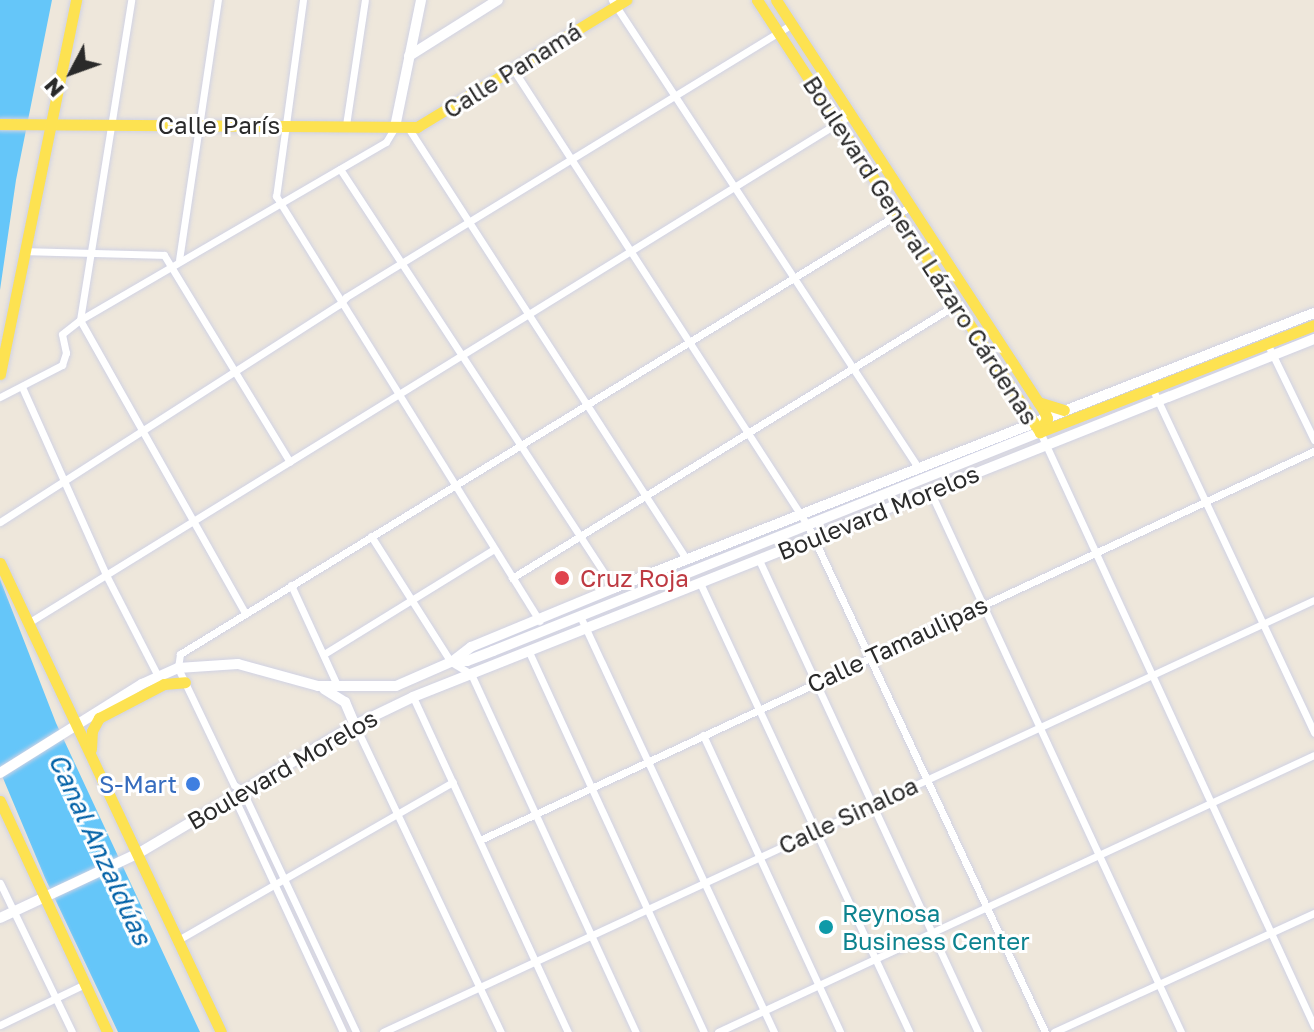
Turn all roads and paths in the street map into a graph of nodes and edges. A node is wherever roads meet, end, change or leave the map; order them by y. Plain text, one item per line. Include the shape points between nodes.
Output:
1 (76, 0) edge
2 (131, 0) edge
3 (218, 0) edge
4 (303, 0) edge
5 (365, 0) edge
6 (421, 0) edge
7 (498, 0) edge
8 (757, 0) edge
9 (776, 0) edge
10 (618, 2) edge
11 (792, 24) junction
12 (779, 32) junction
13 (409, 56) junction
14 (513, 69) junction
15 (675, 96) junction
16 (851, 115) junction
17 (838, 123) junction
18 (0, 124) edge
19 (47, 124) junction
20 (197, 125) junction
21 (286, 125) junction
22 (346, 125) junction
23 (112, 126) junction
24 (395, 127) junction
25 (409, 129) junction
26 (571, 159) junction
27 (340, 169) junction
28 (734, 187) junction
29 (279, 203) junction
30 (911, 206) junction
31 (898, 214) junction
32 (469, 223) junction
33 (630, 250) junction
34 (23, 251) junction
35 (91, 253) junction
36 (179, 260) junction
37 (170, 265) junction
38 (400, 265) junction
39 (794, 278) junction
40 (340, 304) junction
41 (958, 306) junction
42 (1314, 313) edge
43 (528, 314) junction
44 (80, 320) junction
45 (988, 325) junction
46 (1314, 325) edge
47 (1314, 339) edge
48 (690, 341) junction
49 (1270, 349) junction
50 (460, 356) junction
51 (853, 368) junction
52 (235, 371) junction
53 (0, 374) edge
54 (1172, 374) junction
55 (22, 387) junction
56 (1152, 388) junction
57 (397, 395) junction
58 (0, 397) edge
59 (1158, 400) junction
60 (1038, 402) junction
61 (586, 404) junction
62 (1064, 410) junction
63 (1047, 418) junction
64 (1037, 426) junction
65 (142, 430) junction
66 (750, 432) junction
67 (1314, 440) edge
68 (1046, 445) junction
69 (519, 446) junction
70 (1314, 451) edge
71 (290, 462) junction
72 (917, 466) junction
73 (64, 482) junction
74 (456, 484) junction
75 (930, 491) junction
76 (646, 496) junction
77 (1206, 501) junction
78 (800, 513) junction
79 (0, 522) edge
80 (193, 522) junction
81 (808, 526) junction
82 (371, 536) junction
83 (579, 537) junction
84 (815, 538) junction
85 (494, 549) junction
86 (1094, 552) junction
87 (687, 560) junction
88 (759, 560) junction
89 (0, 563) edge
90 (106, 575) junction
91 (512, 578) junction
92 (700, 583) junction
93 (291, 585) junction
94 (614, 588) junction
95 (412, 600) junction
96 (1314, 600) edge
97 (982, 604) junction
98 (245, 613) junction
99 (580, 616) junction
100 (538, 619) junction
101 (1264, 623) junction
102 (26, 625) junction
103 (586, 629) junction
104 (544, 630) junction
105 (529, 652) junction
106 (324, 654) junction
107 (870, 657) junction
108 (459, 664) junction
109 (178, 668) junction
110 (471, 674) junction
111 (1151, 675) junction
112 (158, 676) junction
113 (185, 682) junction
114 (816, 682) junction
115 (318, 686) junction
116 (442, 686) junction
117 (338, 687) junction
118 (413, 697) junction
119 (759, 709) junction
120 (77, 725) junction
121 (355, 725) junction
122 (1038, 727) junction
123 (1314, 733) edge
124 (703, 735) junction
125 (91, 753) junction
126 (1314, 755) edge
127 (648, 760) junction
128 (0, 773) edge
129 (927, 779) junction
130 (453, 782) junction
131 (591, 787) junction
132 (236, 790) junction
133 (0, 801) edge
134 (872, 804) junction
135 (1212, 804) junction
136 (398, 813) junction
137 (535, 813) junction
138 (815, 831) junction
139 (480, 840) junction
140 (139, 853) junction
141 (1099, 856) junction
142 (759, 857) junction
143 (284, 879) junction
144 (704, 882) junction
145 (0, 883) edge
146 (274, 885) junction
147 (46, 896) junction
148 (988, 908) junction
149 (648, 909) junction
150 (14, 911) junction
151 (1314, 913) edge
152 (0, 918) edge
153 (1271, 933) junction
154 (931, 934) junction
155 (591, 935) junction
156 (178, 940) junction
157 (875, 960) junction
158 (536, 961) junction
159 (85, 984) junction
160 (1160, 984) junction
161 (819, 986) junction
162 (480, 987) junction
163 (56, 998) junction
164 (764, 1011) junction
165 (0, 1025) edge
166 (1314, 1026) edge
167 (72, 1032) edge
168 (107, 1032) edge
169 (221, 1032) edge
170 (343, 1032) edge
171 (356, 1032) edge
172 (383, 1032) edge
173 (501, 1032) edge
174 (568, 1032) edge
175 (636, 1032) edge
176 (704, 1032) edge
177 (718, 1032) edge
178 (774, 1032) edge
179 (840, 1032) edge
180 (909, 1032) edge
181 (978, 1032) edge
182 (1045, 1032) edge
183 (1054, 1032) edge
184 (1181, 1032) edge

1 - 19 main road
2 - 23 street
3 - 20 street
4 - 21 street
5 - 22 street
6 - 13 main road
7 - 13 main road
8 - 12 main road, Boulevard General Lázaro Cárdenas
9 - 11 main road, Boulevard General Lázaro Cárdenas
10 - 14 main road, Calle Panamá
10 - 15 street
11 - 12 street
11 - 16 main road, Boulevard General Lázaro Cárdenas
12 - 15 street
12 - 17 main road, Boulevard General Lázaro Cárdenas
13 - 24 main road
14 - 25 main road, Calle Panamá
14 - 26 street
15 - 26 street
15 - 28 street
16 - 17 street
16 - 30 main road, Boulevard General Lázaro Cárdenas
17 - 28 street
17 - 31 main road, Boulevard General Lázaro Cárdenas
18 - 19 main road, Calle París
19 - 23 main road, Calle París
19 - 34 main road
20 - 21 main road, Calle París
20 - 23 main road, Calle París
20 - 36 street
21 - 22 main road, Calle París
21 - 29 street
22 - 24 main road, Calle París
23 - 35 street
24 - 25 main road
24 - 27 street via 386,142
25 - 32 street
26 - 32 street
26 - 33 street
27 - 29 street
27 - 38 street
28 - 33 street
28 - 39 street
29 - 36 street
29 - 40 street
30 - 31 street
30 - 45 main road, Boulevard General Lázaro Cárdenas
31 - 39 street
31 - 41 main road, Boulevard General Lázaro Cárdenas
32 - 38 street
32 - 43 street
33 - 43 street
33 - 48 street
34 - 35 street
34 - 53 main road
35 - 37 street via 164,255
35 - 44 street
36 - 37 street
37 - 44 street
37 - 52 street
38 - 40 street
38 - 50 street
39 - 48 street
39 - 51 street
40 - 52 street
40 - 57 street
41 - 45 main road via 980,328
41 - 51 street
41 - 64 main road, Boulevard General Lázaro Cárdenas
42 - 54 main road, Boulevard Morelos
43 - 50 street
43 - 61 street
44 - 55 street via 62,334 62,365
44 - 65 street
45 - 60 main road, Boulevard General Lázaro Cárdenas
46 - 49 main road, Boulevard Morelos
47 - 49 main road, Boulevard Morelos
48 - 61 street
48 - 66 street
49 - 54 main road, Boulevard Morelos
49 - 59 main road, Boulevard Morelos
49 - 67 street
50 - 57 street
50 - 69 street
51 - 66 street
51 - 72 street
52 - 65 street
52 - 71 street
54 - 56 main road, Boulevard Morelos
54 - 62 main road, Boulevard Morelos
55 - 58 street
55 - 73 street
56 - 59 street
56 - 64 main road, Boulevard Morelos
57 - 71 street
57 - 74 street
59 - 68 main road, Boulevard Morelos
59 - 77 street
60 - 62 main road
60 - 63 main road, Boulevard General Lázaro Cárdenas
61 - 69 street
61 - 76 street
62 - 63 main road, Boulevard Morelos
63 - 64 main road, Boulevard General Lázaro Cárdenas
64 - 68 street
64 - 72 main road, Boulevard Morelos
64 - 81 main road, Boulevard Morelos
65 - 73 street
65 - 80 street
66 - 76 street
66 - 78 street
68 - 75 main road, Boulevard Morelos
68 - 86 street
69 - 74 street
69 - 83 street
70 - 77 street, Calle Tamaulipas
71 - 80 street
72 - 78 main road, Boulevard Morelos
73 - 79 street
73 - 90 street
74 - 82 street
74 - 85 street
75 - 84 main road, Boulevard Morelos
75 - 97 street
76 - 83 street
76 - 87 street
77 - 86 street, Calle Tamaulipas
77 - 101 street
78 - 81 street
78 - 87 main road, Boulevard Morelos
80 - 90 street
80 - 98 street
81 - 84 street
81 - 99 main road, Boulevard Morelos
82 - 93 street
82 - 95 street
83 - 91 street
83 - 94 street
84 - 88 main road, Boulevard Morelos
84 - 107 street
85 - 91 street
85 - 95 street
86 - 97 street, Calle Tamaulipas
86 - 111 street
87 - 94 main road, Boulevard Morelos
88 - 92 main road, Boulevard Morelos
88 - 114 street
89 - 102 main road
90 - 102 street
90 - 112 street
91 - 100 street
92 - 103 main road, Boulevard Morelos
92 - 119 street
93 - 98 street
93 - 106 street
94 - 100 main road, Boulevard Morelos
95 - 106 street
95 - 108 street
96 - 101 street, Calle Sinaloa
97 - 107 street, Calle Tamaulipas
97 - 122 street
98 - 109 street via 180,654
99 - 103 street
99 - 104 main road, Boulevard Morelos
100 - 104 street
100 - 108 main road, Boulevard Morelos via 471,647
101 - 111 street, Calle Sinaloa
101 - 123 street
102 - 120 main road
103 - 105 main road, Boulevard Morelos
103 - 127 street
104 - 108 main road, Boulevard Morelos
105 - 110 main road, Boulevard Morelos
105 - 131 street
106 - 117 street
107 - 114 street, Calle Tamaulipas
107 - 129 street
108 - 110 street
108 - 116 main road, Boulevard Morelos
108 - 117 main road, Boulevard Morelos via 396,686
109 - 112 main road, Boulevard Morelos
109 - 113 street
109 - 115 main road, Boulevard Morelos via 238,664
110 - 116 main road, Boulevard Morelos
110 - 137 street
111 - 122 street, Calle Sinaloa
111 - 135 street
112 - 120 main road, Boulevard Morelos
113 - 125 main road via 164,684 99,718
113 - 132 street
114 - 119 street, Calle Tamaulipas
114 - 134 street
115 - 117 main road, Boulevard Morelos
115 - 121 main road via 345,702
116 - 118 main road, Boulevard Morelos
118 - 121 main road, Boulevard Morelos
118 - 130 street
119 - 124 street, Calle Tamaulipas
119 - 138 street
120 - 125 main road
120 - 128 main road, Boulevard Morelos
121 - 132 main road, Boulevard Morelos
121 - 136 street
122 - 129 street, Calle Sinaloa
122 - 141 street
124 - 127 street, Calle Tamaulipas
124 - 142 street
125 - 140 main road
126 - 135 street
127 - 131 street, Calle Tamaulipas
127 - 144 street
129 - 134 street, Calle Sinaloa
129 - 148 street
130 - 136 street
130 - 139 street
131 - 137 street, Calle Tamaulipas
131 - 149 street
132 - 140 main road, Boulevard Morelos
132 - 143 street
132 - 146 street
133 - 147 main road
134 - 138 street, Calle Sinaloa
134 - 154 street
135 - 141 street
135 - 153 street
136 - 143 street
136 - 162 street
137 - 139 street, Calle Tamaulipas
137 - 155 street
138 - 142 street, Calle Sinaloa
138 - 157 street
139 - 158 street
140 - 147 main road, Boulevard Morelos
140 - 156 main road
141 - 148 street
141 - 160 street
142 - 144 street, Calle Sinaloa
142 - 161 street
143 - 146 street
143 - 171 street
144 - 149 street, Calle Sinaloa
144 - 164 street
145 - 150 street
146 - 156 street
146 - 170 street
147 - 150 main road, Boulevard Morelos
147 - 159 main road
148 - 154 street
148 - 182 street
149 - 155 street, Calle Sinaloa
149 - 176 street
150 - 152 main road, Boulevard Morelos
150 - 163 street
151 - 153 street
153 - 160 street
153 - 166 street
154 - 157 street
154 - 181 street
155 - 158 street, Calle Sinaloa
155 - 175 street
156 - 169 main road
157 - 161 street
157 - 180 street
158 - 162 street, Calle Sinaloa
158 - 174 street
159 - 163 street
159 - 168 main road
160 - 183 street
160 - 184 street
161 - 164 street
161 - 179 street
162 - 172 street, Calle Sinaloa
162 - 173 street
163 - 165 street
163 - 167 street
164 - 177 street
164 - 178 street

